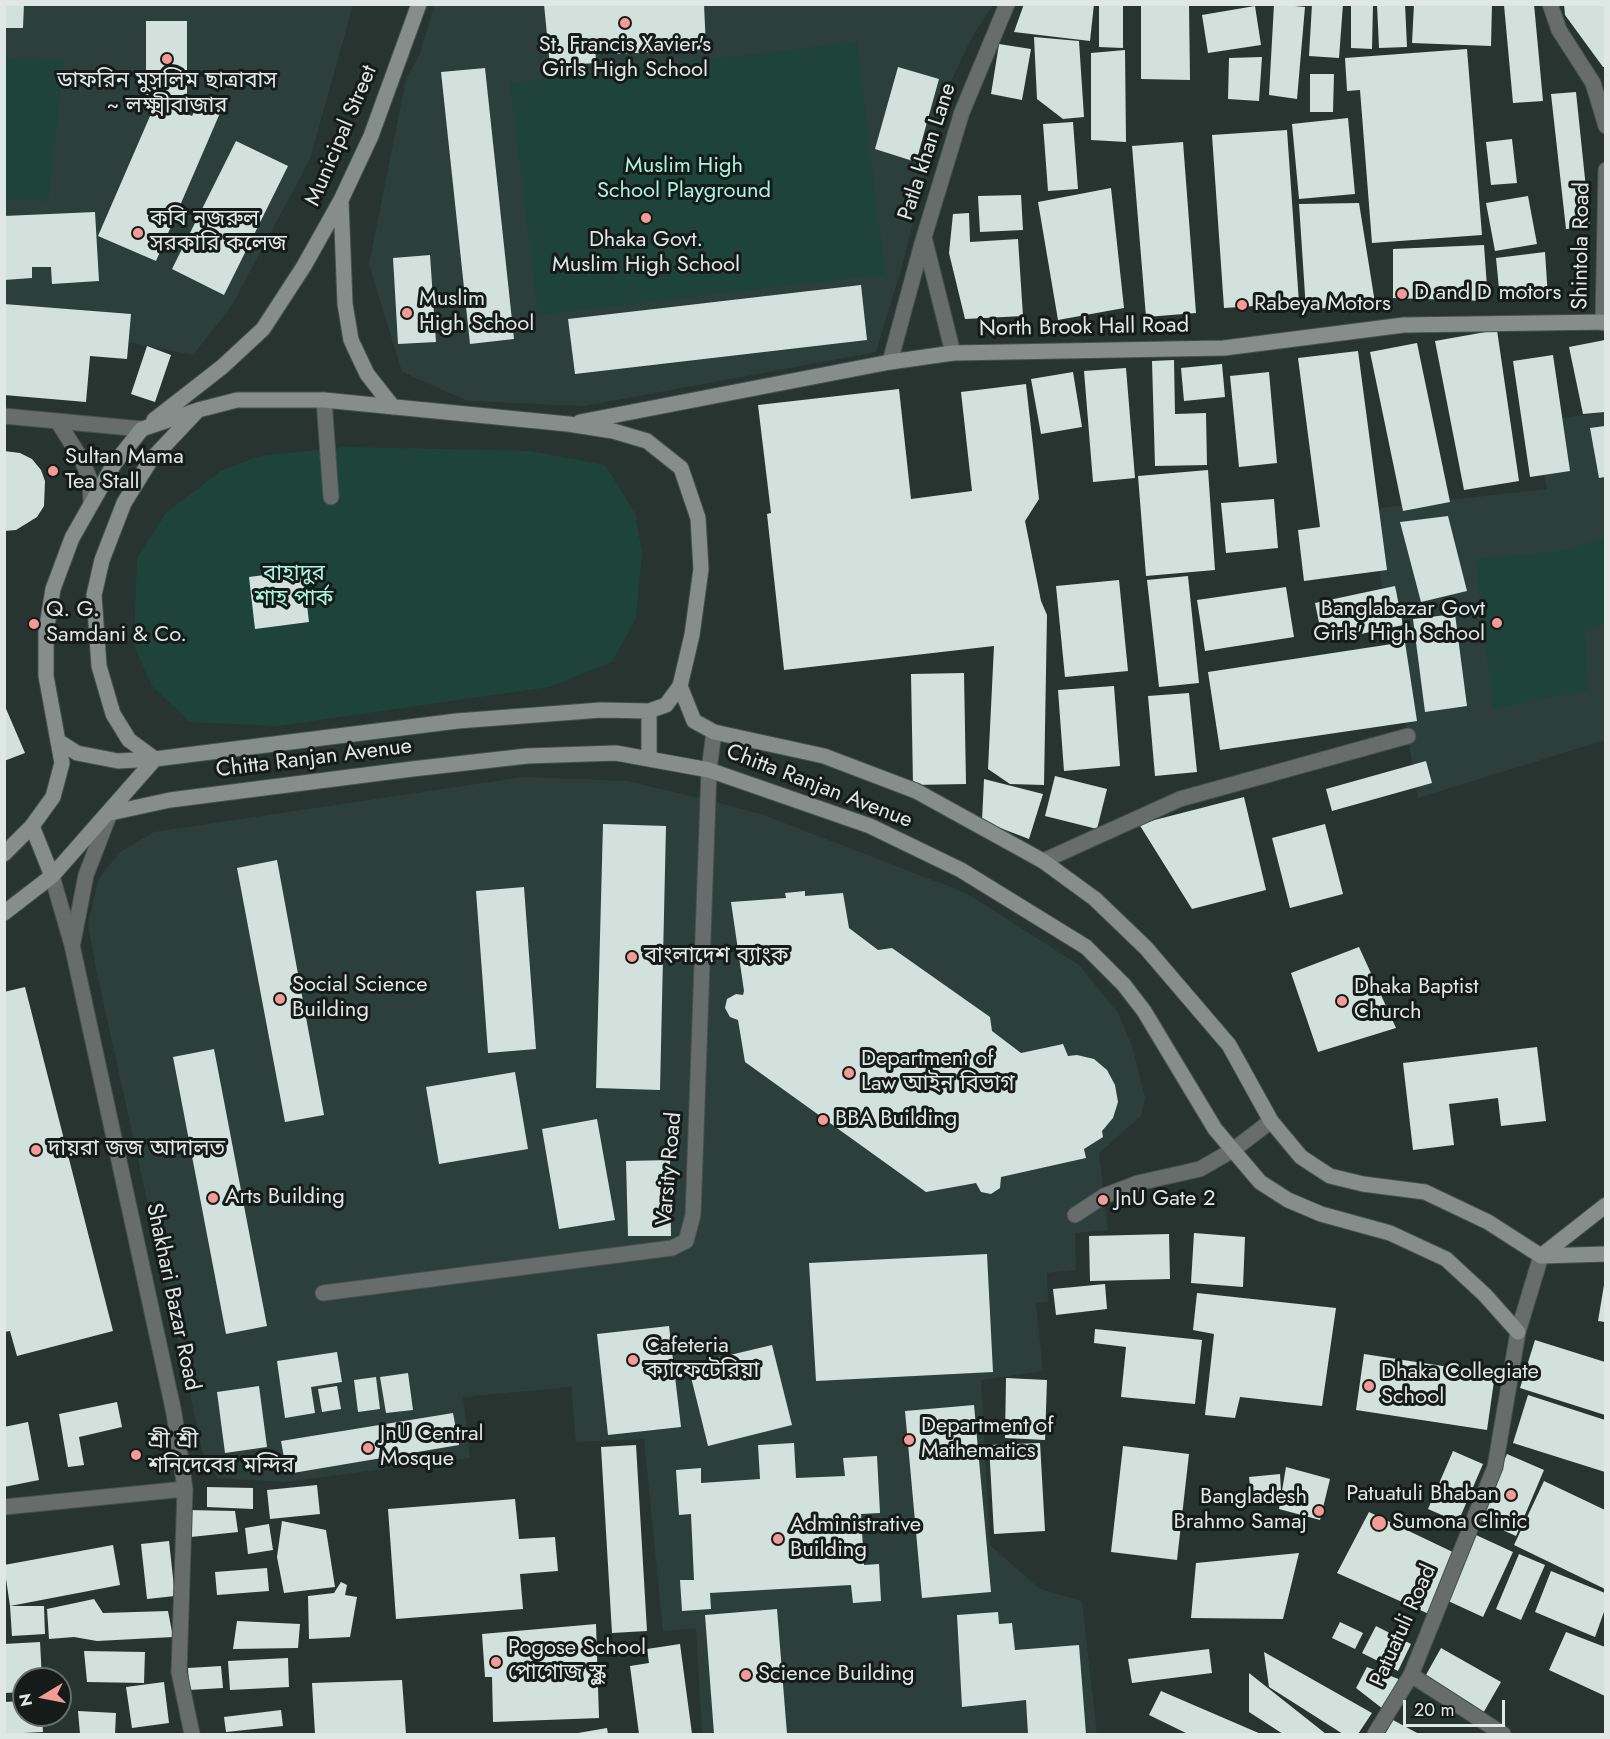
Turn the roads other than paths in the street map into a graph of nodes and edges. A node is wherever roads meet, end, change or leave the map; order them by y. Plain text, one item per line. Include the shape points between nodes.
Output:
1 (418, 4) edge
2 (1007, 4) edge
3 (1550, 4) edge
4 (1605, 126) edge
5 (1605, 171) edge
6 (341, 200) junction
7 (924, 237) junction
8 (1604, 322) edge
9 (953, 353) junction
10 (890, 362) junction
11 (324, 400) junction
12 (393, 407) junction
13 (198, 410) junction
14 (4, 416) edge
15 (58, 422) junction
16 (568, 424) junction
17 (142, 429) junction
18 (331, 497) dead end
19 (91, 502) junction
20 (680, 686) junction
21 (649, 711) junction
22 (714, 732) junction
23 (1408, 736) dead end
24 (58, 741) junction
25 (649, 757) junction
26 (154, 759) junction
27 (709, 770) junction
28 (110, 813) junction
29 (32, 826) junction
30 (4, 854) edge
31 (1043, 861) junction
32 (52, 876) junction
33 (4, 913) edge
34 (72, 945) junction
35 (1271, 1121) junction
36 (1233, 1150) junction
37 (1605, 1204) edge
38 (1075, 1215) dead end
39 (1605, 1254) edge
40 (1541, 1256) junction
41 (323, 1293) dead end
42 (1518, 1332) junction
43 (185, 1489) junction
44 (4, 1508) edge
45 (1411, 1675) junction
46 (192, 1734) edge
47 (1375, 1734) edge
48 (1503, 1734) edge

1 - 6 main road, Municipal Street via 371,136
2 - 7 street, Patla khan Lane via 962,112
3 - 4 street via 1559,30 1593,83
5 - 8 street, Shintola Road
6 - 12 main road via 345,304 351,340 367,374
6 - 17 main road, Municipal Street via 263,329 222,367
7 - 9 street, Patla khan Lane
7 - 10 street
8 - 9 main road, North Brook Hall Road via 1404,326 1224,348
9 - 10 main road, North Brook Hall Road
10 - 16 main road, North Brook Hall Road
11 - 12 main road
11 - 13 main road via 237,400
11 - 18 street
12 - 16 main road
13 - 17 main road
13 - 26 main road via 150,461 124,503 102,560 94,595 99,666 113,714 129,740
14 - 15 street
15 - 17 street
15 - 19 street via 82,460 90,480
16 - 20 main road via 647,441 681,468 698,518 701,569
17 - 19 main road, Municipal Street
19 - 24 main road, Municipal Street via 72,538 53,589 46,632 46,676
20 - 21 main road via 666,705
20 - 22 main road, Chitta Ranjan Avenue via 694,721
21 - 25 main road
21 - 26 main road, Chitta Ranjan Avenue via 601,710 457,721
22 - 27 street, Varsity Road
22 - 31 main road, Chitta Ranjan Avenue via 824,756 916,791
23 - 31 street via 1180,799
24 - 26 main road, Chitta Ranjan Avenue via 77,753 98,759
24 - 29 main road, Municipal Street via 62,763 53,797
25 - 27 main road, Chitta Ranjan Avenue
25 - 28 main road, Chitta Ranjan Avenue via 616,753 527,756 170,800
26 - 28 main road
27 - 36 main road, Chitta Ranjan Avenue via 870,826 961,870 1078,942 1105,965 1144,1011 1202,1109
27 - 41 street, Varsity Road via 693,1215 686,1241 672,1248
28 - 32 main road
28 - 34 street via 86,874
29 - 30 main road, Municipal Street
29 - 32 main road
31 - 35 main road, Chitta Ranjan Avenue via 1095,899 1146,948 1229,1045
32 - 33 main road
32 - 34 street, Shakhari Bazar Road
34 - 43 street, Shakhari Bazar Road via 174,1413
35 - 36 street
35 - 40 main road, Chitta Ranjan Avenue via 1301,1157 1330,1176 1425,1192 1488,1222
36 - 38 street via 1200,1169 1138,1183 1104,1196
36 - 42 main road, Chitta Ranjan Avenue via 1260,1182 1288,1200 1390,1233 1446,1259
37 - 40 main road
39 - 40 main road
40 - 42 street, Patuatuli Road
42 - 45 street, Patuatuli Road via 1495,1467
43 - 44 street
43 - 46 street, Shakhari Bazar Road via 179,1672
45 - 47 street, Patuatuli Road
45 - 48 street

